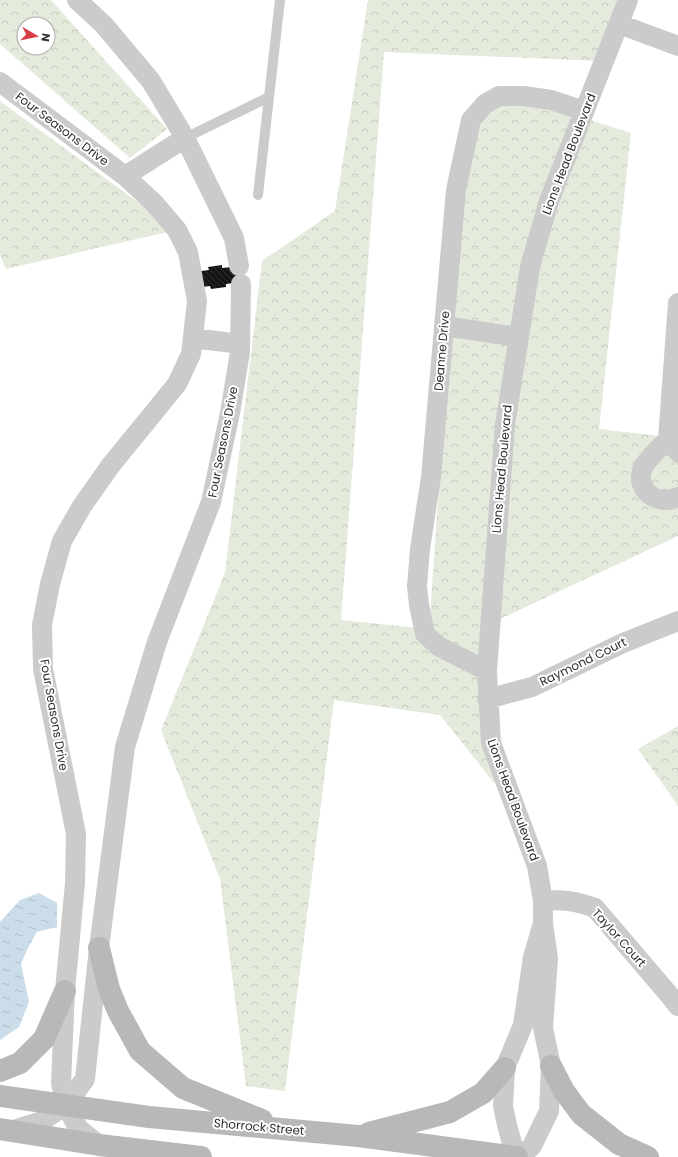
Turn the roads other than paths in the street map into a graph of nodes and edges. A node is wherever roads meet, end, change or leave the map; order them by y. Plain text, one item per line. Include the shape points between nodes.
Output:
1 (77, 0) edge
2 (280, 0) edge
3 (628, 0) edge
4 (619, 24) junction
5 (678, 46) edge
6 (0, 82) edge
7 (269, 97) junction
8 (584, 111) junction
9 (185, 138) junction
10 (125, 176) junction
11 (258, 195) dead end
12 (678, 303) edge
13 (444, 326) junction
14 (518, 337) junction
15 (193, 338) junction
16 (240, 344) junction
17 (673, 445) edge
18 (678, 496) edge
19 (678, 621) edge
20 (487, 671) junction
21 (487, 699) junction
22 (544, 901) junction
23 (543, 923) junction
24 (99, 948) junction
25 (65, 991) junction
26 (678, 1006) edge
27 (551, 1066) junction
28 (505, 1068) junction
29 (0, 1071) edge
30 (0, 1096) edge
31 (66, 1105) junction
32 (283, 1129) junction
33 (5, 1130) edge
34 (358, 1136) junction
35 (99, 1145) junction
36 (201, 1157) edge
37 (519, 1157) edge
38 (648, 1157) edge

1 - 9 street, Four Seasons Drive via 104,25 151,81
2 - 7 lane
3 - 4 street, Lions Head Boulevard
4 - 5 street
4 - 8 street, Lions Head Boulevard
6 - 10 street, Four Seasons Drive
7 - 9 lane
7 - 11 lane
8 - 13 street, Deanne Drive via 551,100 499,96 484,104 471,120 456,190
8 - 14 street, Lions Head Boulevard via 549,201 536,245
9 - 10 street
9 - 16 street, Four Seasons Drive via 234,238 240,275
10 - 15 street, Four Seasons Drive via 154,203 177,230 188,252 197,301
12 - 17 street
13 - 14 street
13 - 20 street, Deanne Drive via 431,477 420,550 417,586 419,605 425,634 438,646
14 - 20 street, Lions Head Boulevard via 505,425
15 - 16 street
15 - 25 street, Four Seasons Drive via 191,354 177,384 111,465 62,541 50,584 42,625 43,669 76,834 75,883
16 - 24 street, Four Seasons Drive via 230,413 211,502 157,642 125,748
17 - 18 street via 645,464 641,477 644,491 652,498 671,500
19 - 21 street, Raymond Court via 623,642 532,687
20 - 21 street, Lions Head Boulevard
21 - 22 street, Lions Head Boulevard via 491,743 537,866
22 - 23 street, Lions Head Boulevard
22 - 26 street, Taylor Court via 559,899 595,908
23 - 27 street, Lions Head Boulevard via 548,959 543,1028
23 - 28 street, Lions Head Boulevard via 533,957 523,1025
24 - 31 street, Four Seasons Drive via 85,1079
24 - 32 main road via 109,990 140,1051 183,1088
25 - 29 main road via 44,1039 20,1063
25 - 31 street, Four Seasons Drive via 61,1083
27 - 37 street, Lions Head Boulevard via 549,1111 532,1146
27 - 38 main road via 564,1091 581,1114 619,1144
28 - 34 main road via 483,1093 450,1112
28 - 37 street, Lions Head Boulevard via 503,1106 513,1147
30 - 31 main road, Shorrock Street
31 - 32 main road, Shorrock Street via 149,1117
31 - 33 street, Four Seasons Drive via 42,1121
31 - 35 street, Four Seasons Drive via 78,1128
32 - 34 main road, Shorrock Street
33 - 35 main road
34 - 37 main road, Shorrock Street
35 - 36 main road

